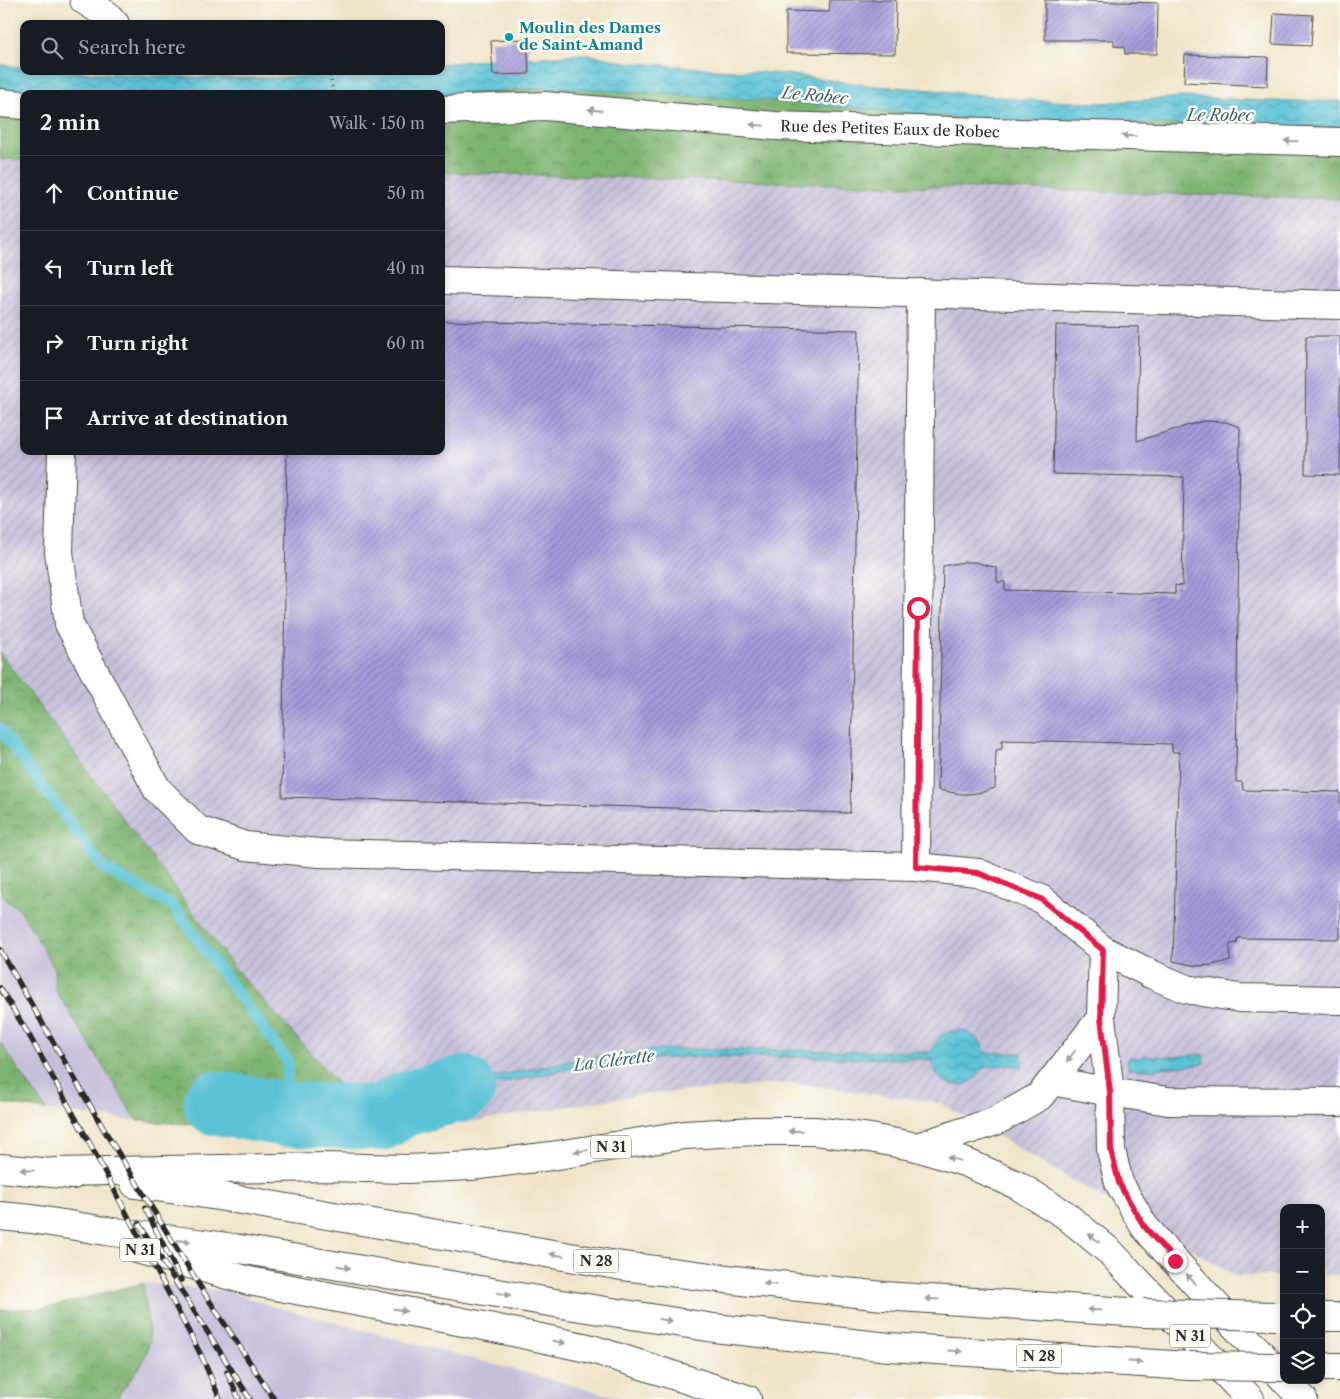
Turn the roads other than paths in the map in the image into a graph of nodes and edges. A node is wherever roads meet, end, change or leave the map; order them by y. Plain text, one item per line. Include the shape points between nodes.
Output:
1 (84, 0) edge
2 (110, 13) edge
3 (0, 102) edge
4 (20, 104) edge
5 (445, 110) edge
6 (1340, 142) edge
7 (445, 280) edge
8 (921, 293) junction
9 (1340, 305) edge
10 (62, 455) edge
11 (916, 867) junction
12 (1103, 950) junction
13 (1340, 1000) edge
14 (1101, 1018) junction
15 (1052, 1081) junction
16 (1110, 1092) junction
17 (1340, 1102) edge
18 (917, 1147) junction
19 (0, 1168) edge
20 (55, 1172) junction
21 (0, 1216) edge
22 (32, 1219) junction
23 (1279, 1316) edge
24 (1325, 1317) edge
25 (1340, 1317) edge
26 (1280, 1367) edge
27 (1280, 1374) edge
28 (1290, 1384) edge
29 (747, 1399) edge
30 (1250, 1399) edge
31 (1303, 1399) edge

1 - 2 main road
3 - 4 main road
6 -> 5 main road, Rue des Petites Eaux de Robec via 775,126 545,106
7 - 8 main road
8 - 9 main road
8 - 11 main road
10 - 11 main road via 60,552 70,624 157,789 198,830 245,846 319,853
11 - 12 main road via 978,873 1041,899
12 - 13 main road via 1186,989 1239,998
12 - 14 main road
14 -> 15 main road
14 - 16 main road
15 - 16 main road
15 - 18 main road via 1040,1096 996,1121
16 - 17 main road via 1168,1101
27 -> 16 main road via 1144,1226 1119,1183 1111,1150
18 -> 20 main road, N 31 via 815,1131 755,1131 684,1135 471,1166
30 -> 18 main road, N 31 via 1109,1250 1064,1214 1017,1185 967,1163
20 -> 19 main road, N 28
23 -> 20 main road, N 28, bridge via 1143,1313 884,1296 751,1282 622,1266 218,1196
21 - 22 main road, N 28
22 -> 26 main road, N 28, bridge via 234,1248 714,1328 889,1346 1189,1366
22 -> 29 main road, N 31 via 249,1280 592,1350
24 - 25 main road
28 - 31 main road

